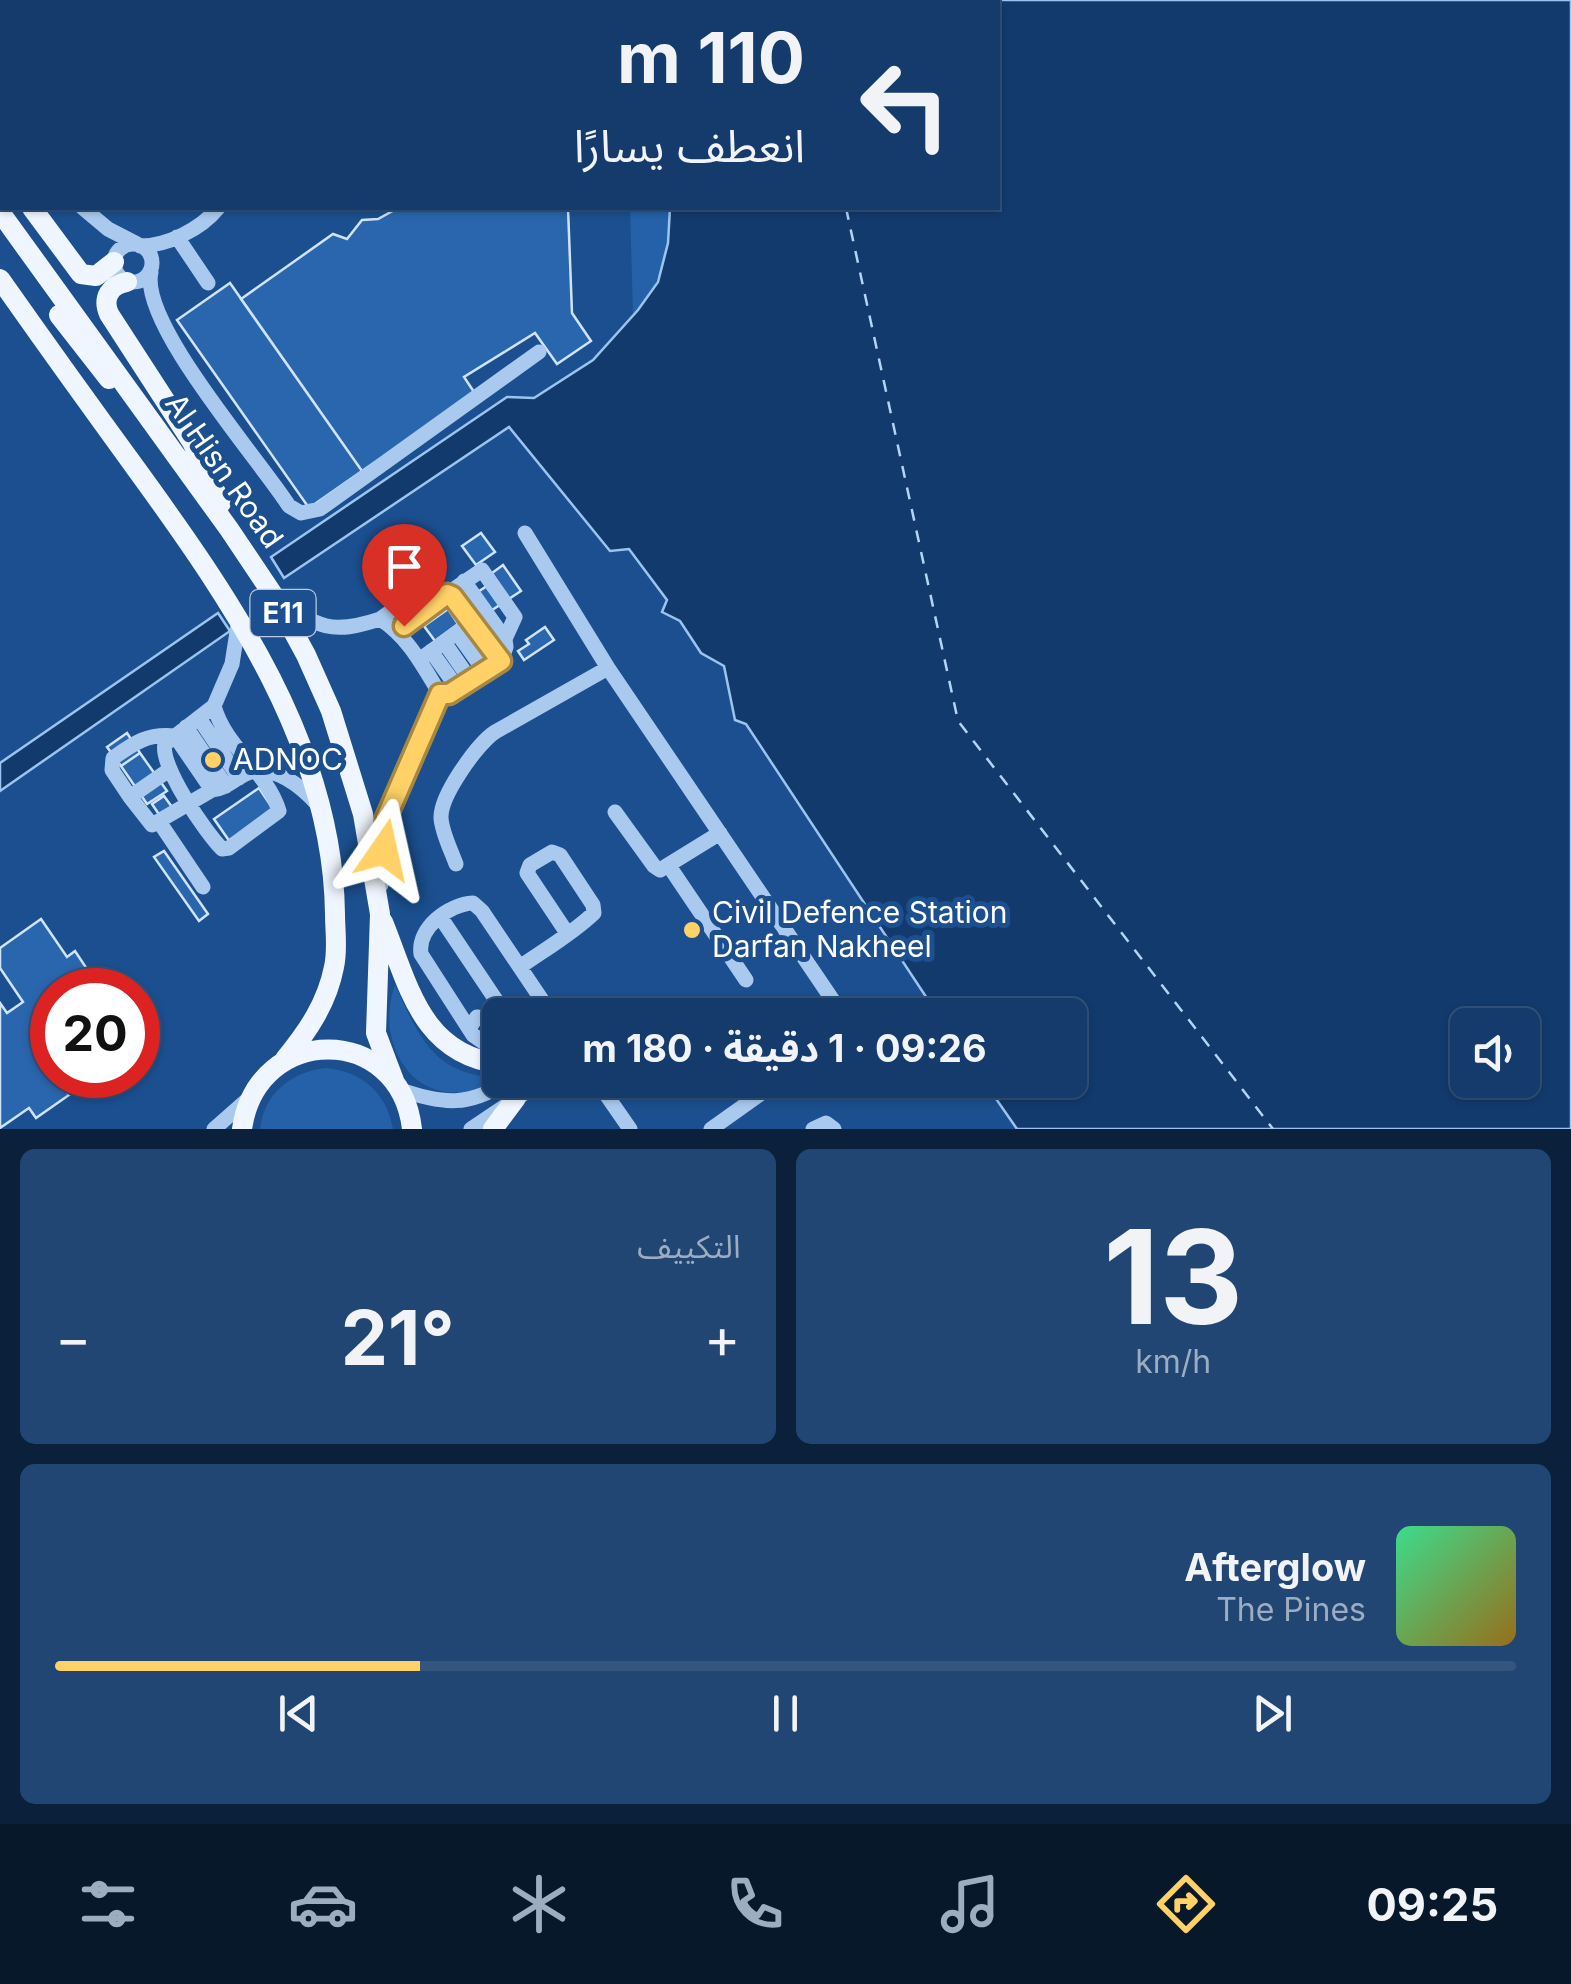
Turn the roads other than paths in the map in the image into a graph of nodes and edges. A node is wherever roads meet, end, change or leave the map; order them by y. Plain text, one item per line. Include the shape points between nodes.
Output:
1 (33, 210) edge
2 (85, 210) edge
3 (216, 210) edge
4 (0, 212) edge
5 (108, 230) junction
6 (0, 235) edge
7 (171, 240) junction
8 (138, 245) junction
9 (115, 259) junction
10 (152, 270) junction
11 (0, 279) edge
12 (130, 282) junction
13 (208, 283) dead end
14 (153, 298) junction
15 (0, 300) edge
16 (39, 335) junction
17 (540, 352) dead end
18 (142, 405) junction
19 (229, 529) junction
20 (524, 533) dead end
21 (447, 594) junction
22 (274, 596) junction
23 (239, 620) junction
24 (380, 620) junction
25 (473, 621) junction
26 (397, 633) junction
27 (436, 652) junction
28 (501, 661) junction
29 (608, 668) junction
30 (471, 681) junction
31 (440, 694) junction
32 (214, 706) junction
33 (187, 727) junction
34 (168, 770) junction
35 (259, 771) junction
36 (226, 785) junction
37 (130, 797) junction
38 (191, 803) junction
39 (324, 810) junction
40 (615, 812) dead end
41 (160, 823) junction
42 (720, 833) junction
43 (456, 864) dead end
44 (669, 866) junction
45 (203, 887) dead end
46 (380, 914) junction
47 (441, 918) junction
48 (567, 933) junction
49 (520, 967) junction
50 (746, 980) dead end
51 (495, 998) edge
52 (541, 998) edge
53 (831, 998) edge
54 (482, 1017) edge
55 (469, 1028) junction
56 (482, 1040) edge
57 (285, 1059) junction
58 (482, 1061) edge
59 (397, 1086) junction
60 (482, 1096) edge
61 (503, 1098) edge
62 (509, 1098) edge
63 (608, 1098) edge
64 (755, 1098) edge
65 (248, 1100) junction
66 (626, 1126) edge
67 (214, 1129) edge
68 (242, 1129) edge
69 (412, 1129) edge
70 (470, 1129) edge
71 (494, 1129) edge
72 (712, 1129) edge
73 (813, 1129) edge
74 (834, 1129) edge

1 - 9 main road via 81,274 96,276
2 - 5 street
3 - 7 street
4 - 18 main road, Al Hisn Road / E11
5 - 8 street
5 - 9 street
6 - 18 main road via 98,368
7 - 8 street
7 - 10 street
7 - 13 street
8 - 9 street via 124,247
8 - 10 street via 151,256
9 - 12 street via 118,274
10 - 12 street
10 - 14 street
11 - 16 main road, E11
12 - 14 street
12 - 19 main road via 112,288 106,306 202,459
14 - 17 street via 171,342 290,506 301,512 320,509
15 - 16 street
16 - 23 main road, E11
18 - 19 main road, Al Hisn Road / E11
19 - 22 main road, Al Hisn Road / E11
20 - 29 street
21 - 24 street via 419,591
21 - 25 street
21 - 26 street
21 - 28 street via 485,572 515,623
22 - 24 street via 328,629
22 - 46 main road, Al Hisn Road / E11 via 306,654 350,764
23 - 32 street via 232,664
23 - 39 main road, E11 via 277,690
24 - 26 street
25 - 27 street
25 - 28 street
26 - 27 street via 417,670
27 - 30 street
27 - 30 street
27 - 31 street
28 - 30 street
29 - 42 street
29 - 43 street via 479,746 441,816
30 - 31 street
31 - 46 street via 386,818
32 - 33 street
32 - 35 street
33 - 34 street via 164,744
33 - 36 street
33 - 36 street
33 - 37 street via 140,739 113,758 112,770
34 - 37 street
34 - 38 street
35 - 36 street
35 - 38 street via 279,811 228,848 216,844
35 - 39 street via 285,777
36 - 38 street
37 - 41 street via 148,823
38 - 41 street
39 - 57 main road, E11 via 335,964 308,1032
40 - 44 street via 656,869
41 - 45 street
42 - 44 street
42 - 53 street
44 - 50 street
46 - 58 main road via 430,1028 450,1048
46 - 59 main road, Al Hisn Road / E11 via 376,1033
47 - 49 street via 468,902 478,906
47 - 51 street
47 - 55 street via 422,935 420,954
48 - 48 street via 592,916 594,907 552,852 527,873
48 - 49 street
49 - 52 street
54 - 55 street
55 - 56 street
57 - 59 main road via 338,1049 364,1057
57 - 65 main road
59 - 60 street via 442,1102
59 - 69 main road, Al Hisn Road
61 - 70 street
62 - 71 main road
63 - 66 street
64 - 72 street
65 - 67 street
65 - 68 main road
73 - 74 street

